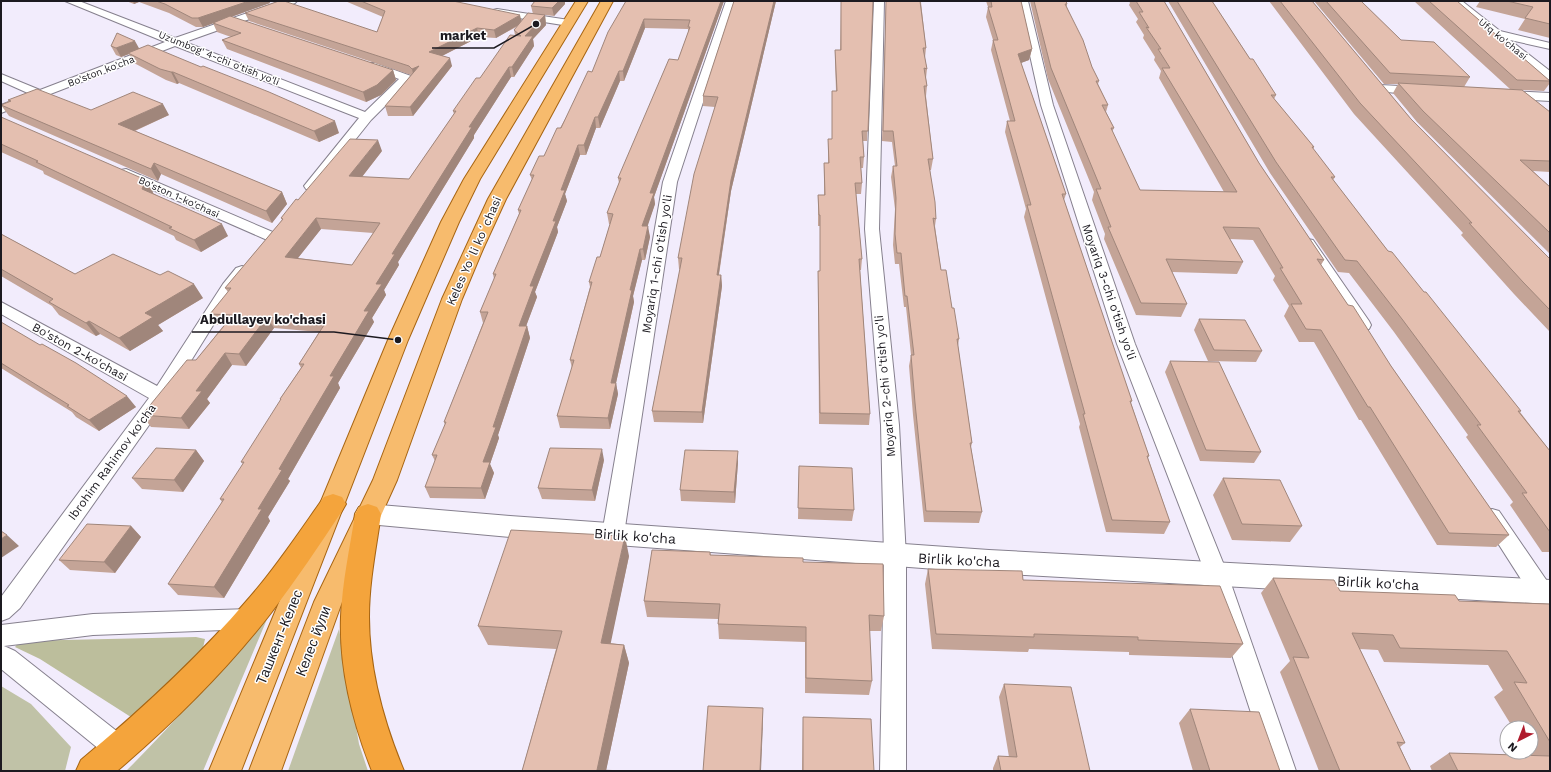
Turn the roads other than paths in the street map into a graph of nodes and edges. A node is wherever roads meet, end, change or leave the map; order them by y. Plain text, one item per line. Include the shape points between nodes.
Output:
1 (292, 1) edge
2 (582, 1) edge
3 (731, 1) edge
4 (879, 1) edge
5 (1022, 1) edge
6 (1456, 1) edge
7 (75, 2) edge
8 (600, 5) edge
9 (487, 10) edge
10 (234, 21) junction
11 (569, 23) junction
12 (249, 26) edge
13 (1496, 33) junction
14 (177, 41) junction
15 (1550, 46) edge
16 (360, 62) edge
17 (1, 77) edge
18 (1550, 77) edge
19 (1375, 83) joint
20 (1434, 91) edge
21 (40, 94) junction
22 (1496, 94) edge
23 (1550, 97) edge
24 (519, 104) junction
25 (1395, 107) edge
26 (1, 109) edge
27 (543, 115) junction
28 (367, 117) junction
29 (117, 169) edge
30 (486, 198) junction
31 (299, 201) edge
32 (1302, 234) edge
33 (265, 242) joint
34 (1, 307) edge
35 (1373, 340) edge
36 (160, 396) junction
37 (333, 504) junction
38 (1484, 505) edge
39 (368, 514) junction
40 (613, 534) junction
41 (895, 556) junction
42 (1217, 575) junction
43 (1548, 592) edge
44 (1, 611) edge
45 (250, 619) junction
46 (1, 636) edge
47 (1, 656) edge
48 (119, 749) junction
49 (92, 771) edge
50 (225, 771) edge
51 (265, 771) edge
52 (388, 771) edge
53 (893, 771) edge
54 (1283, 771) edge

1 - 10 street, Bo'ston ko'cha
2 - 11 main road
3 - 40 street, Moyariq 1-chi o'tish yo'li via 670,182
4 - 41 street, Moyariq 2-chi o'tish yo'li via 872,229 890,425
5 - 42 street, Moyariq 3-chi o'tish yo'li via 1047,105 1126,344
6 - 13 street, Ufq ko'chasi
7 - 14 street, Uzumbog' 4-chi o'tish yo'li
8 - 27 main road, Keles Yoʻli koʻchasi
9 - 11 street
10 - 12 street
10 - 14 street, Bo'ston ko'cha
11 - 24 main road
11 - 27 main road via 577,29 577,36 549,87
13 - 15 street
13 - 18 street, Ufq ko'chasi
14 - 21 street, Bo'ston ko'cha
14 - 28 street, Uzumbog' 4-chi o'tish yo'li
16 - 28 street via 407,78
17 - 21 street
19 - 20 street
19 - 25 street
21 - 26 street, Bo'ston ko'cha
22 - 23 street
24 - 30 main road via 512,134
24 - 37 main road via 472,179 450,222 398,340
27 - 30 main road, Keles Yoʻli koʻchasi
28 - 31 street
29 - 33 street, Bo'ston 1-ko'chasi
30 - 39 main road, Keles Yoʻli koʻchasi via 452,299 385,480
32 - 35 street
33 - 36 street, Ibrohim Rahimov ko'cha via 229,288
34 - 36 street, Bo'ston 2-ko'chasi
36 - 44 street, Ibrohim Rahimov ko'cha via 12,601
37 - 45 highway
37 - 50 main road, Ташкент-Келес
38 - 43 street
39 - 40 street, Birlik ko'cha via 465,524
39 - 51 main road, Келес йули via 328,602
39 - 52 highway via 355,629 363,692
40 - 41 street, Birlik ko'cha
41 - 42 street, Birlik ko'cha
41 - 53 street, Moyariq 2-chi o'tish yo'li
42 - 43 street, Birlik ko'cha
42 - 54 street, Moyariq 3-chi o'tish yo'li
45 - 46 street via 172,620 32,630
45 - 48 highway via 192,680
47 - 48 street
48 - 49 highway

